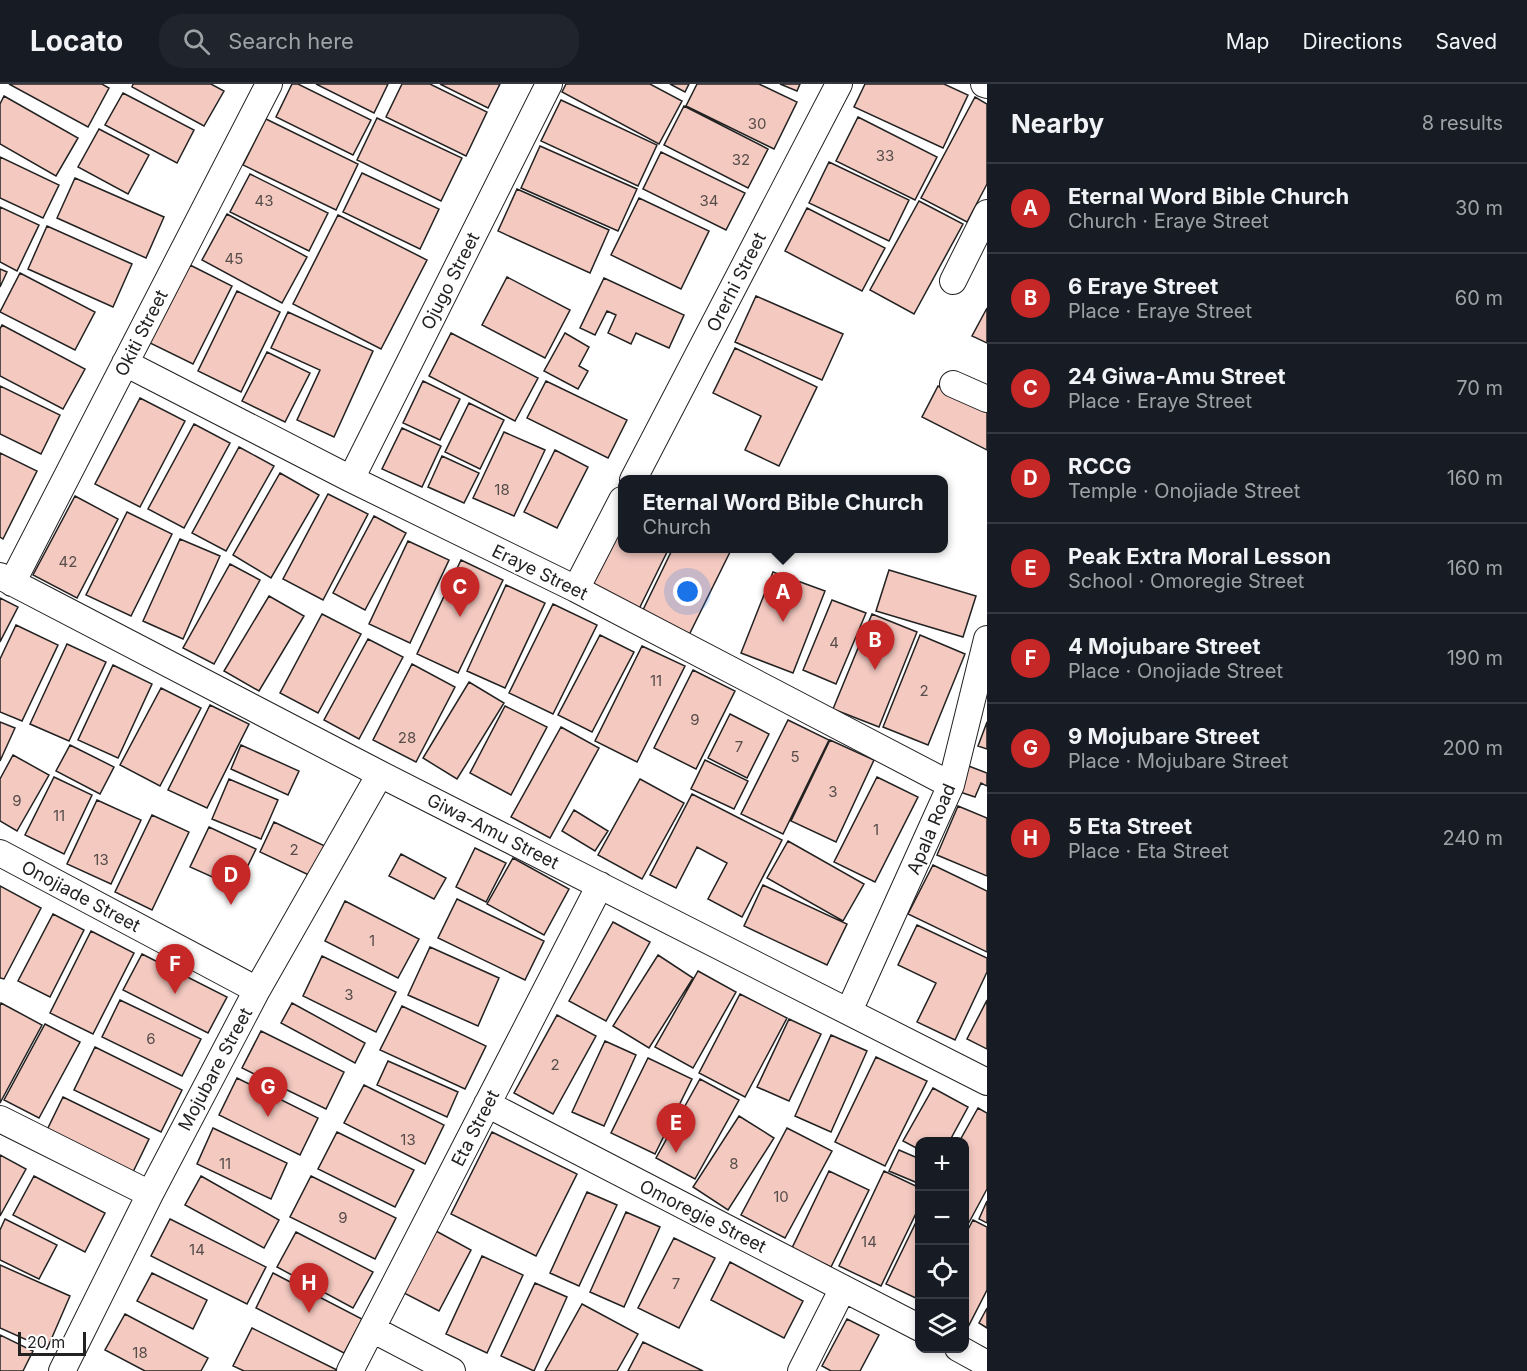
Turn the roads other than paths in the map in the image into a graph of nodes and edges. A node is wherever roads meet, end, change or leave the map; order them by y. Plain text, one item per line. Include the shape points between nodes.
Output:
1 (269, 84) edge
2 (549, 84) edge
3 (839, 84) edge
4 (987, 213) edge
5 (953, 281) dead end
6 (125, 363) junction
7 (953, 384) dead end
8 (987, 399) edge
9 (636, 475) edge
10 (351, 479) junction
11 (618, 508) edge
12 (6, 579) edge
13 (576, 589) junction
14 (987, 639) edge
15 (380, 774) junction
16 (951, 786) junction
17 (0, 853) edge
18 (600, 885) junction
19 (257, 990) junction
20 (849, 1011) junction
21 (987, 1082) edge
22 (487, 1104) junction
23 (0, 1119) edge
24 (150, 1194) junction
25 (843, 1288) junction
26 (915, 1325) edge
27 (372, 1329) junction
28 (967, 1353) edge
29 (987, 1364) edge
30 (62, 1371) edge
31 (350, 1371) edge
32 (452, 1371) edge
33 (801, 1371) edge

1 - 6 street, Okiti Street
2 - 10 street, Ojugo Street
3 - 9 street, Orerhi Street
4 - 5 street
6 - 10 street, Eraye Street
6 - 12 street, Okiti Street
7 - 8 street
10 - 13 street, Eraye Street
11 - 13 street
12 - 15 street, Giwa-Amu Street
13 - 16 street, Eraye Street
14 - 16 street, Apala Road
15 - 18 street, Giwa-Amu Street
15 - 19 street, Mojubare Street
16 - 20 street, Apala Road
17 - 19 street, Onojiade Street
18 - 20 street, Giwa-Amu Street
18 - 22 street, Eta Street
19 - 24 street, Mojubare Street
20 - 21 street, Giwa-Amu Street
22 - 25 street, Omoregie Street
22 - 27 street, Eta Street
23 - 24 street
24 - 30 street, Mojubare Street
25 - 26 street, Omoregie Street
25 - 33 street
27 - 31 street, Eta Street
27 - 32 street
28 - 29 street

